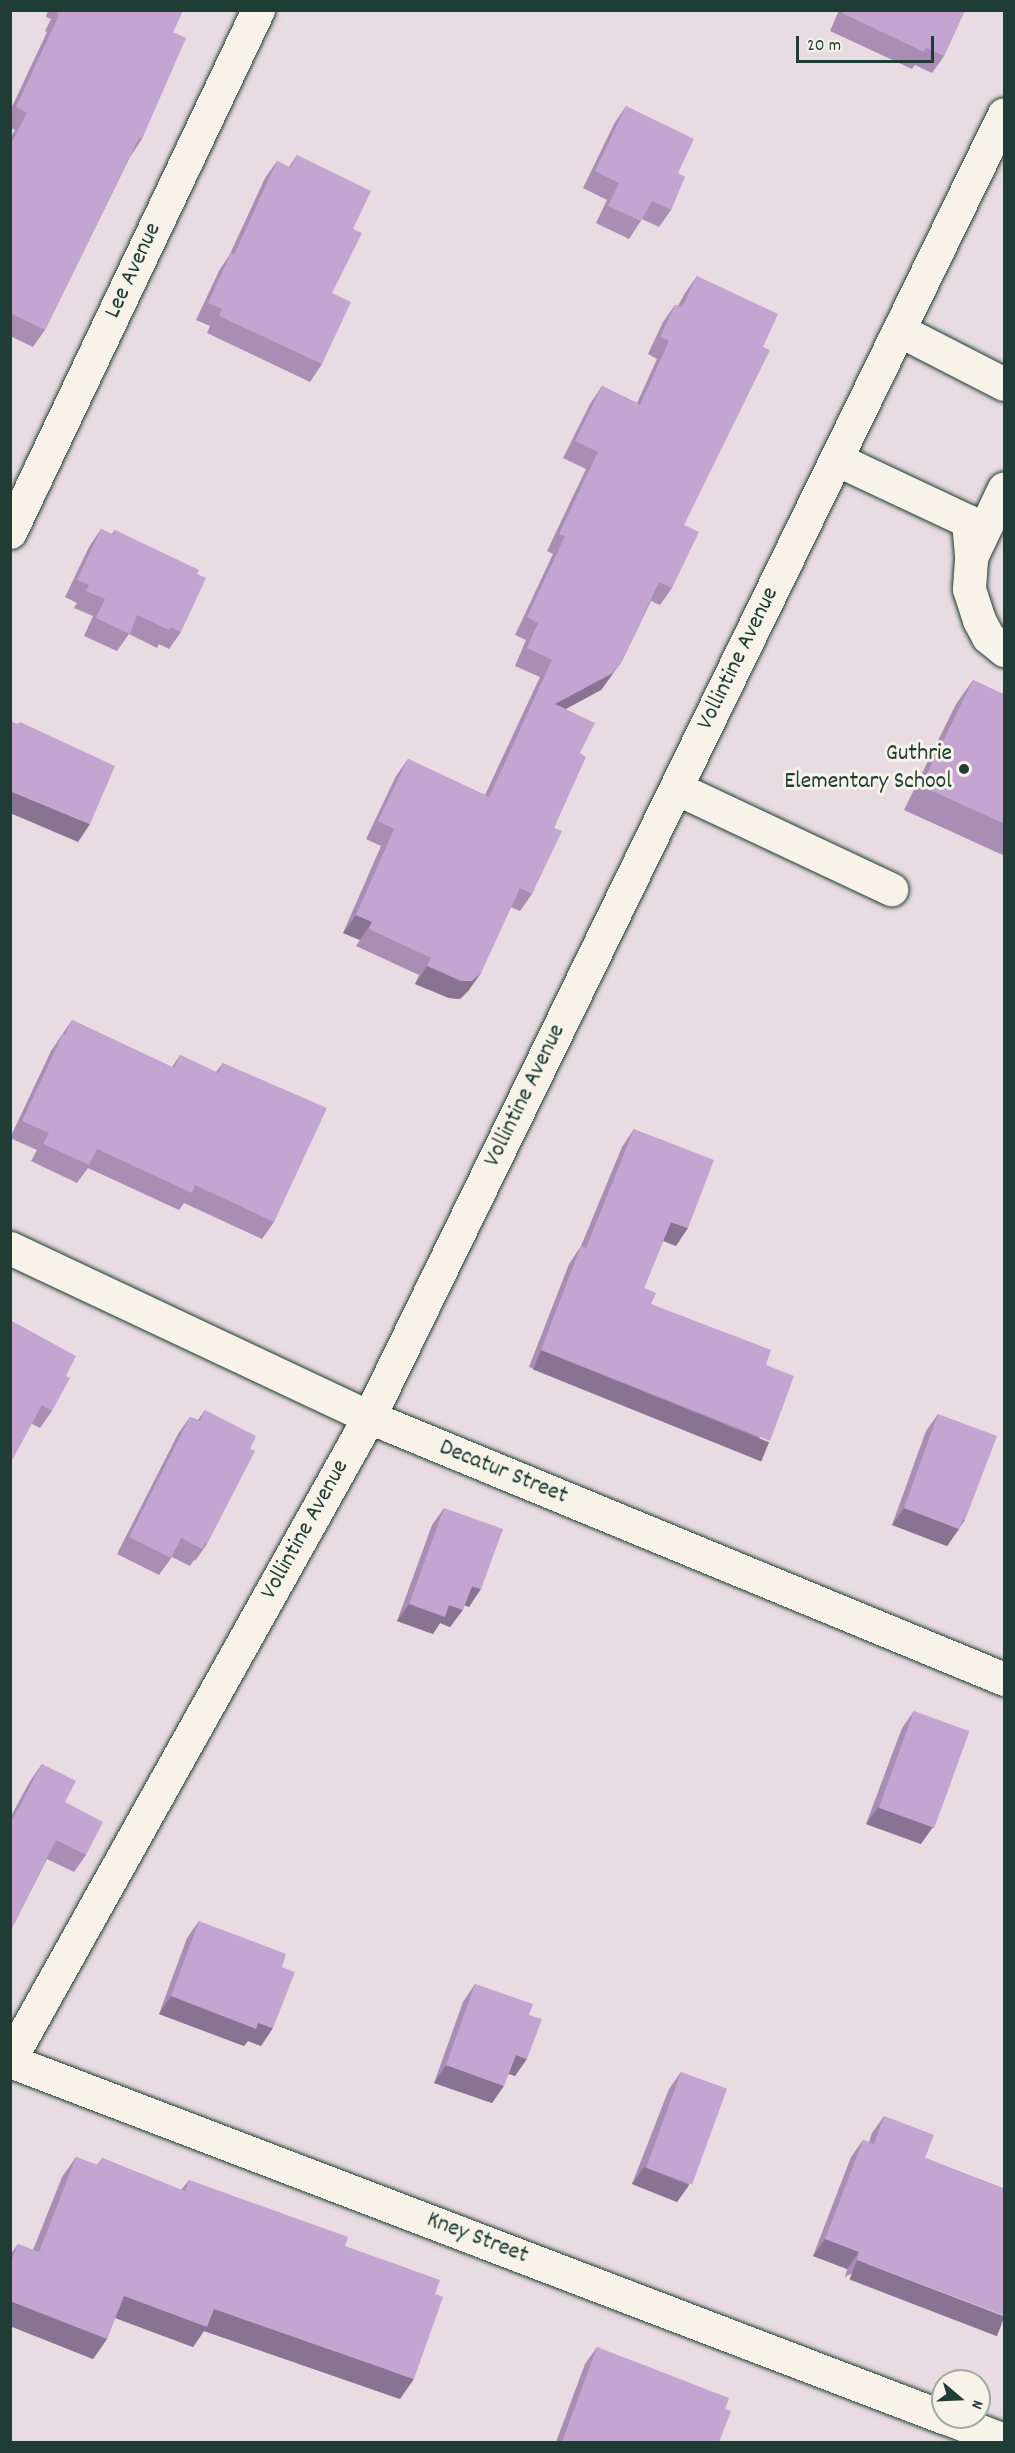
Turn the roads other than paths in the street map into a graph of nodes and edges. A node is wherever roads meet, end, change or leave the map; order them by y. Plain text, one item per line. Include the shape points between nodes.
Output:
1 (258, 10) edge
2 (1005, 114) edge
3 (899, 330) junction
4 (1005, 384) edge
5 (836, 459) junction
6 (1005, 488) edge
7 (10, 532) edge
8 (971, 559) junction
9 (1005, 650) edge
10 (676, 788) junction
11 (891, 890) dead end
12 (10, 1248) edge
13 (369, 1418) junction
14 (1005, 1679) edge
15 (10, 2060) edge
16 (931, 2412) edge
17 (976, 2429) edge
18 (1005, 2440) edge

1 - 7 street, Lee Avenue
2 - 3 street, Vollintine Avenue
3 - 4 street
3 - 5 street, Vollintine Avenue
5 - 8 street via 968,520
5 - 10 street, Vollintine Avenue
6 - 8 street
8 - 9 street via 969,589 979,620 988,637
10 - 11 street
10 - 13 street, Vollintine Avenue
12 - 13 street, Decatur Street
13 - 14 street, Decatur Street
13 - 15 street, Vollintine Avenue
15 - 16 street, Kney Street
17 - 18 street, Kney Street

